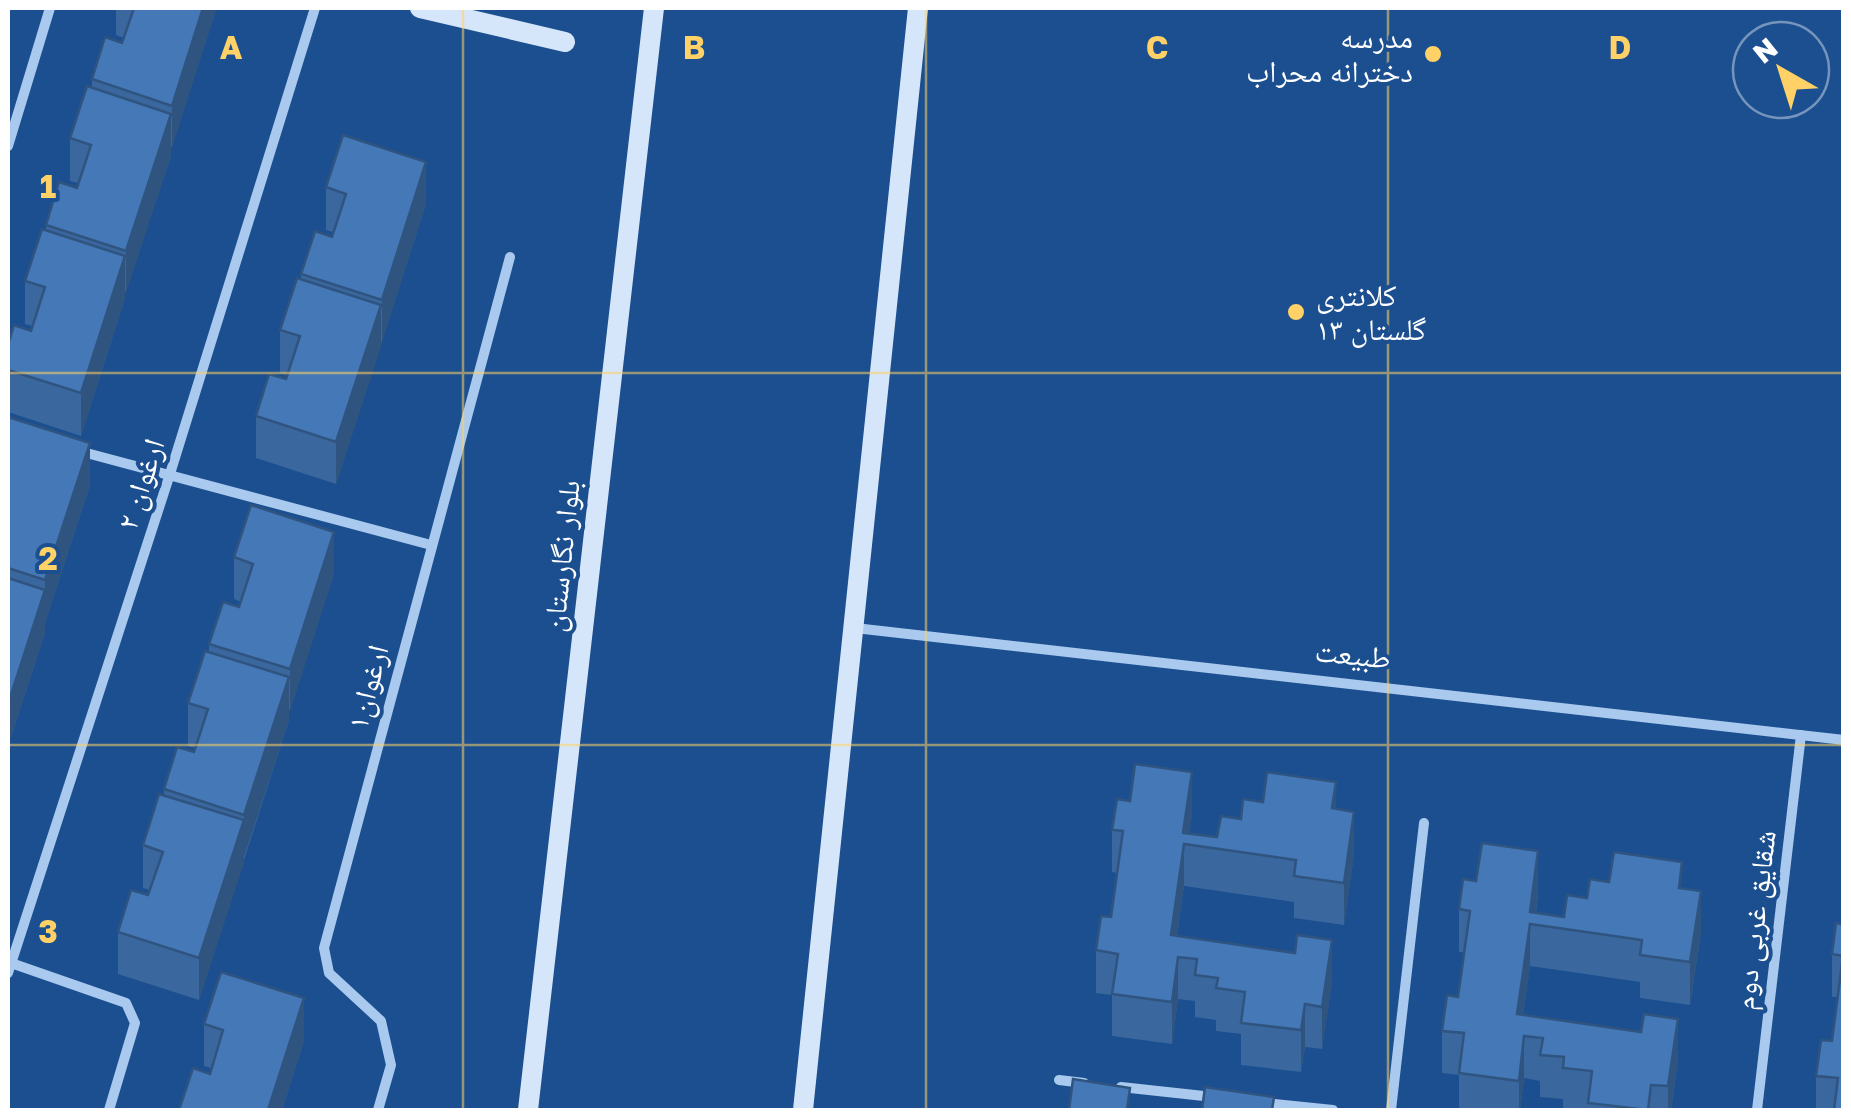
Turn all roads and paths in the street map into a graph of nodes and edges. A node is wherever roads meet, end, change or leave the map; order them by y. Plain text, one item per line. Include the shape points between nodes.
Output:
1 (50, 8) edge
2 (315, 8) edge
3 (420, 8) edge
4 (654, 8) edge
5 (918, 8) edge
6 (456, 12) edge
7 (565, 42) dead end
8 (8, 146) edge
9 (510, 258) dead end
10 (61, 446) edge
11 (169, 477) junction
12 (430, 545) junction
13 (855, 628) junction
14 (1802, 736) junction
15 (1844, 740) edge
16 (1424, 823) dead end
17 (9, 968) edge
18 (1059, 1080) dead end
19 (1098, 1084) edge
20 (1118, 1086) edge
21 (1236, 1100) edge
22 (1255, 1102) edge
23 (109, 1110) edge
24 (378, 1110) edge
25 (528, 1110) edge
26 (802, 1110) edge
27 (1333, 1110) edge
28 (1391, 1110) edge
29 (1756, 1110) edge

1 - 8 street
2 - 11 street, ارغوان ۲
3 - 6 main road
4 - 25 main road, بلوار نگارستان
5 - 13 main road
6 - 7 main road
9 - 12 street, ارغوان۱
10 - 11 street
11 - 12 street
11 - 17 street, ارغوان ۲
12 - 24 street, ارغوان۱ via 324,948 329,972 381,1022 391,1065
13 - 14 street, طبیعت
13 - 26 main road
14 - 15 street, طبیعت
14 - 29 street, شقایق غربی دوم
16 - 28 street
17 - 23 street via 126,1004 132,1012 135,1023
18 - 19 street
20 - 21 street
22 - 27 street

